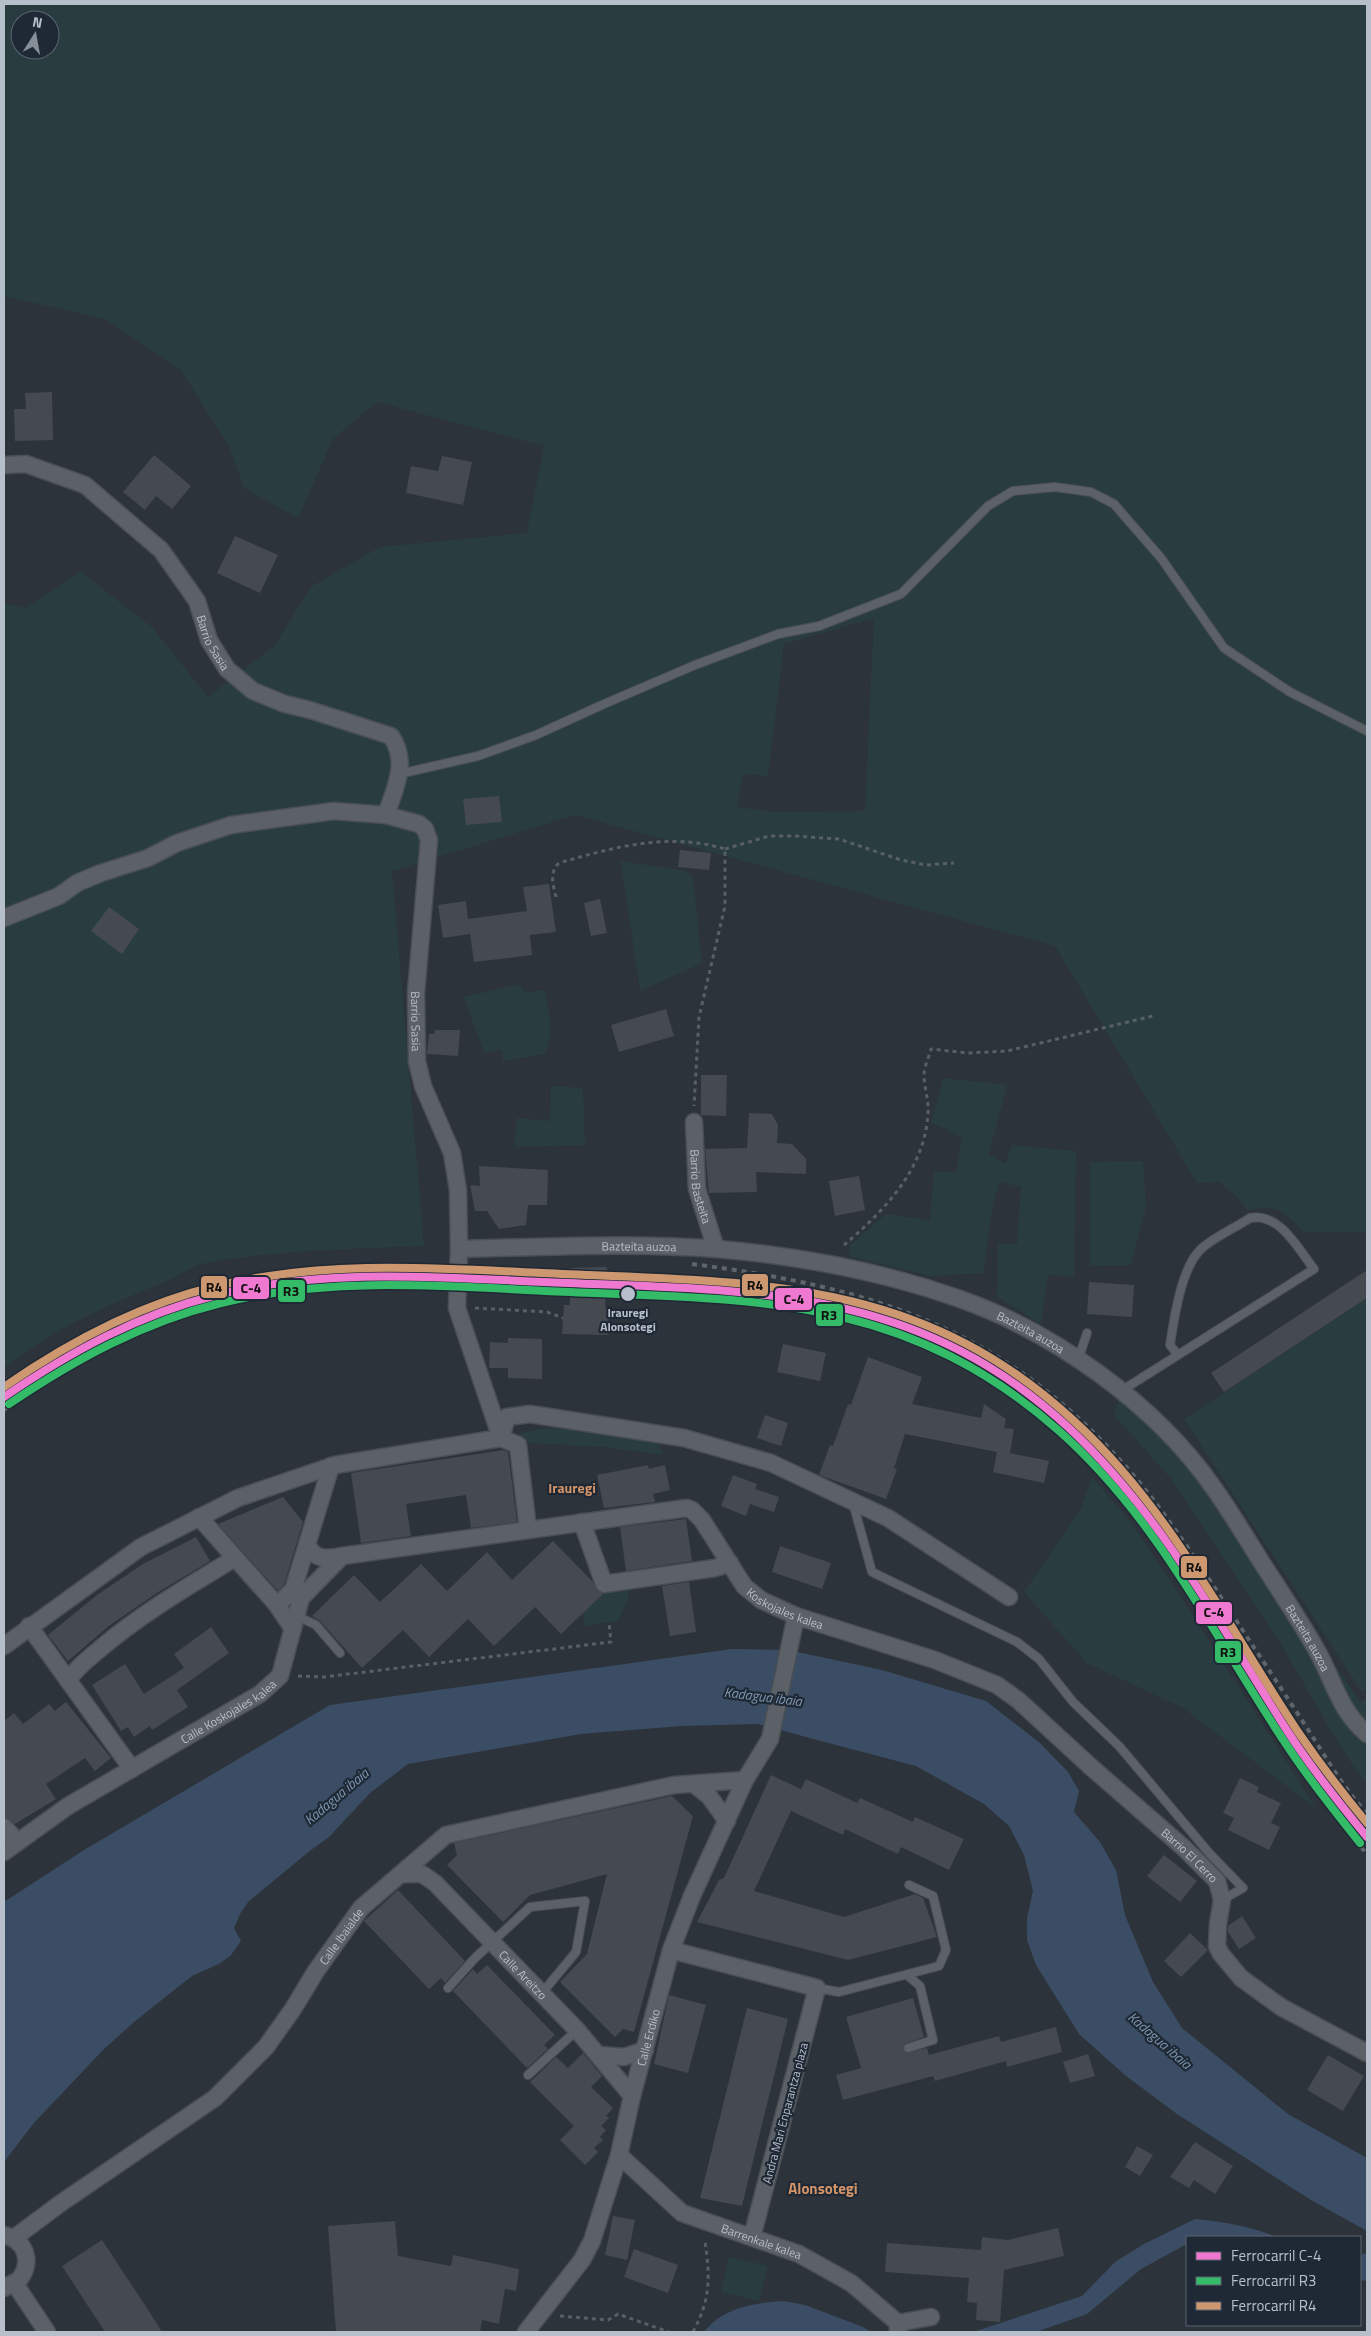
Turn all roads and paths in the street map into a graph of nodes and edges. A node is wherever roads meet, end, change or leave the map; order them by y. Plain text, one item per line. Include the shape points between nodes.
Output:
1 (4, 465) edge
2 (1367, 731) edge
3 (400, 774) junction
4 (386, 815) junction
5 (725, 849) junction
6 (954, 863) dead end
7 (556, 897) dead end
8 (4, 918) edge
9 (1154, 1016) dead end
10 (694, 1122) joint
11 (844, 1245) dead end
12 (459, 1249) junction
13 (716, 1249) junction
14 (457, 1308) junction
15 (563, 1318) dead end
16 (1087, 1332) dead end
17 (1177, 1354) junction
18 (1078, 1360) junction
19 (1121, 1391) junction
20 (501, 1438) junction
21 (332, 1466) junction
22 (852, 1501) junction
23 (199, 1517) junction
24 (582, 1522) junction
25 (528, 1529) junction
26 (307, 1544) junction
27 (342, 1556) junction
28 (235, 1558) junction
29 (730, 1563) junction
30 (1009, 1597) dead end
31 (277, 1605) junction
32 (796, 1616) junction
33 (295, 1623) junction
34 (609, 1623) dead end
35 (29, 1626) junction
36 (4, 1646) edge
37 (340, 1653) dead end
38 (280, 1676) junction
39 (68, 1680) junction
40 (1018, 1700) joint
41 (1367, 1734) edge
42 (132, 1769) junction
43 (745, 1780) junction
44 (694, 1784) junction
45 (727, 1821) junction
46 (4, 1826) edge
47 (18, 1842) junction
48 (436, 1844) junction
49 (4, 1852) edge
50 (403, 1874) junction
51 (435, 1883) junction
52 (909, 1886) dead end
53 (1222, 1900) junction
54 (493, 1942) junction
55 (671, 1950) junction
56 (907, 1975) junction
57 (448, 1988) dead end
58 (817, 1988) junction
59 (542, 1993) junction
60 (577, 2030) junction
61 (908, 2048) dead end
62 (645, 2050) junction
63 (1367, 2053) edge
64 (600, 2056) junction
65 (528, 2075) dead end
66 (632, 2096) junction
67 (619, 2155) junction
68 (703, 2220) junction
69 (9, 2237) edge
70 (752, 2237) junction
71 (10, 2286) edge
72 (539, 2314) junction
73 (931, 2317) dead end
74 (898, 2328) edge
75 (47, 2332) edge
76 (526, 2332) edge
77 (669, 2332) edge
78 (693, 2332) edge

1 - 3 street, Barrio Sasia via 26,464 85,484 161,550 198,601 210,640 227,669 253,691 391,736 401,758
2 - 3 lane via 1290,692 1224,648 1161,558 1114,504 1091,492 1055,487 1013,491 988,506 900,594 818,626 778,634 695,665 536,736 478,756
3 - 4 street, Barrio Sasia
4 - 8 street, Barrio Sasia via 334,811 231,825 100,873 77,883 59,896
4 - 12 street, Barrio Sasia via 419,824 429,840 416,993 417,1061 423,1086 452,1153 458,1190
5 - 6 path via 769,836 794,836 839,839 926,865
5 - 7 path via 704,842 646,842 559,863 552,873
5 - 10 path via 725,906 700,1017
9 - 11 path via 1007,1051 968,1053 931,1049 924,1075 928,1114 913,1168 876,1218
10 - 13 street, Barrio Basteita via 697,1189
12 - 13 street, Bazteita auzoa via 623,1246
12 - 14 street
13 - 18 street, Bazteita auzoa via 811,1262 924,1287 999,1316
14 - 15 path via 547,1312
14 - 20 street
16 - 18 lane
17 - 17 lane via 1314,1269 1287,1232 1256,1216 1201,1249 1186,1275 1174,1320 1170,1345
17 - 19 lane
18 - 19 street, Bazteita auzoa
19 - 41 street, Bazteita auzoa via 1174,1437 1213,1487 1317,1651 1341,1704
20 - 21 street
20 - 22 street via 507,1417 530,1414 675,1436 771,1463
20 - 25 street via 518,1445
21 - 23 street via 238,1498
21 - 26 street
22 - 30 street via 888,1518
22 - 53 lane via 872,1572 1017,1642 1039,1659 1073,1702 1119,1746 1243,1888
23 - 28 street
23 - 35 street via 141,1547
24 - 25 street, Koskojales kalea
24 - 29 street, Koskojales kalea via 687,1508 697,1514
24 - 29 street via 604,1584
25 - 27 street
26 - 27 street via 312,1554 318,1557
26 - 31 street via 293,1590
27 - 33 street, Calle Koskojales kalea via 302,1598
28 - 31 street
28 - 39 street via 112,1638
29 - 32 street, Koskojales kalea via 744,1586 761,1600
31 - 33 street
32 - 40 street, Koskojales kalea via 935,1660 996,1685
32 - 43 street, Calle Erdiko via 770,1739
33 - 37 lane via 316,1625
33 - 38 street, Calle Koskojales kalea
34 - 38 path via 611,1642 324,1677
35 - 36 street
35 - 39 street
38 - 42 street, Calle Koskojales kalea via 260,1694
39 - 42 street
40 - 53 street, Barrio El Cerro via 1217,1880
42 - 47 street, Calle Koskojales kalea via 68,1806
43 - 44 street, Calle Ibaialde
43 - 45 street, Calle Erdiko
44 - 45 street via 709,1796
44 - 48 street, Calle Ibaialde via 674,1785 446,1835
45 - 55 street, Calle Erdiko
46 - 47 street
47 - 49 street, Calle Koskojales kalea
48 - 50 street, Calle Ibaialde
48 - 51 street via 430,1871
50 - 51 street, Calle Areitzo via 422,1874
50 - 69 street, Calle Ibaialde via 361,1908 266,2047 215,2098
51 - 54 street, Calle Areitzo
52 - 56 lane via 934,1896 946,1950 939,1966
53 - 63 street, Barrio El Cerro via 1217,1946 1242,1978 1281,2007
54 - 57 lane
54 - 59 street, Calle Areitzo
54 - 59 lane via 530,1907 585,1901 576,1952
55 - 58 street
55 - 62 street, Calle Erdiko
56 - 58 lane via 839,1992
56 - 61 lane via 920,1986 933,2040
58 - 70 street, Andra Mari Enparantza plaza
59 - 60 street, Calle Areitzo
60 - 64 street, Calle Areitzo
60 - 65 lane
62 - 64 street via 624,2057
62 - 66 street, Calle Erdiko
64 - 66 street, Calle Areitzo
66 - 67 street, Calle Erdiko
67 - 68 street, Barrenkale kalea via 682,2213
67 - 72 street, Calle Erdiko via 592,2241 582,2260
68 - 70 street, Barrenkale kalea
68 - 78 path via 710,2278 706,2300
69 - 71 street via 23,2247 27,2262 23,2275
70 - 74 street, Barrenkale kalea via 798,2254 851,2283
71 - 75 street
72 - 76 street, Calle Erdiko
72 - 77 path via 608,2320 618,2314
73 - 74 street

